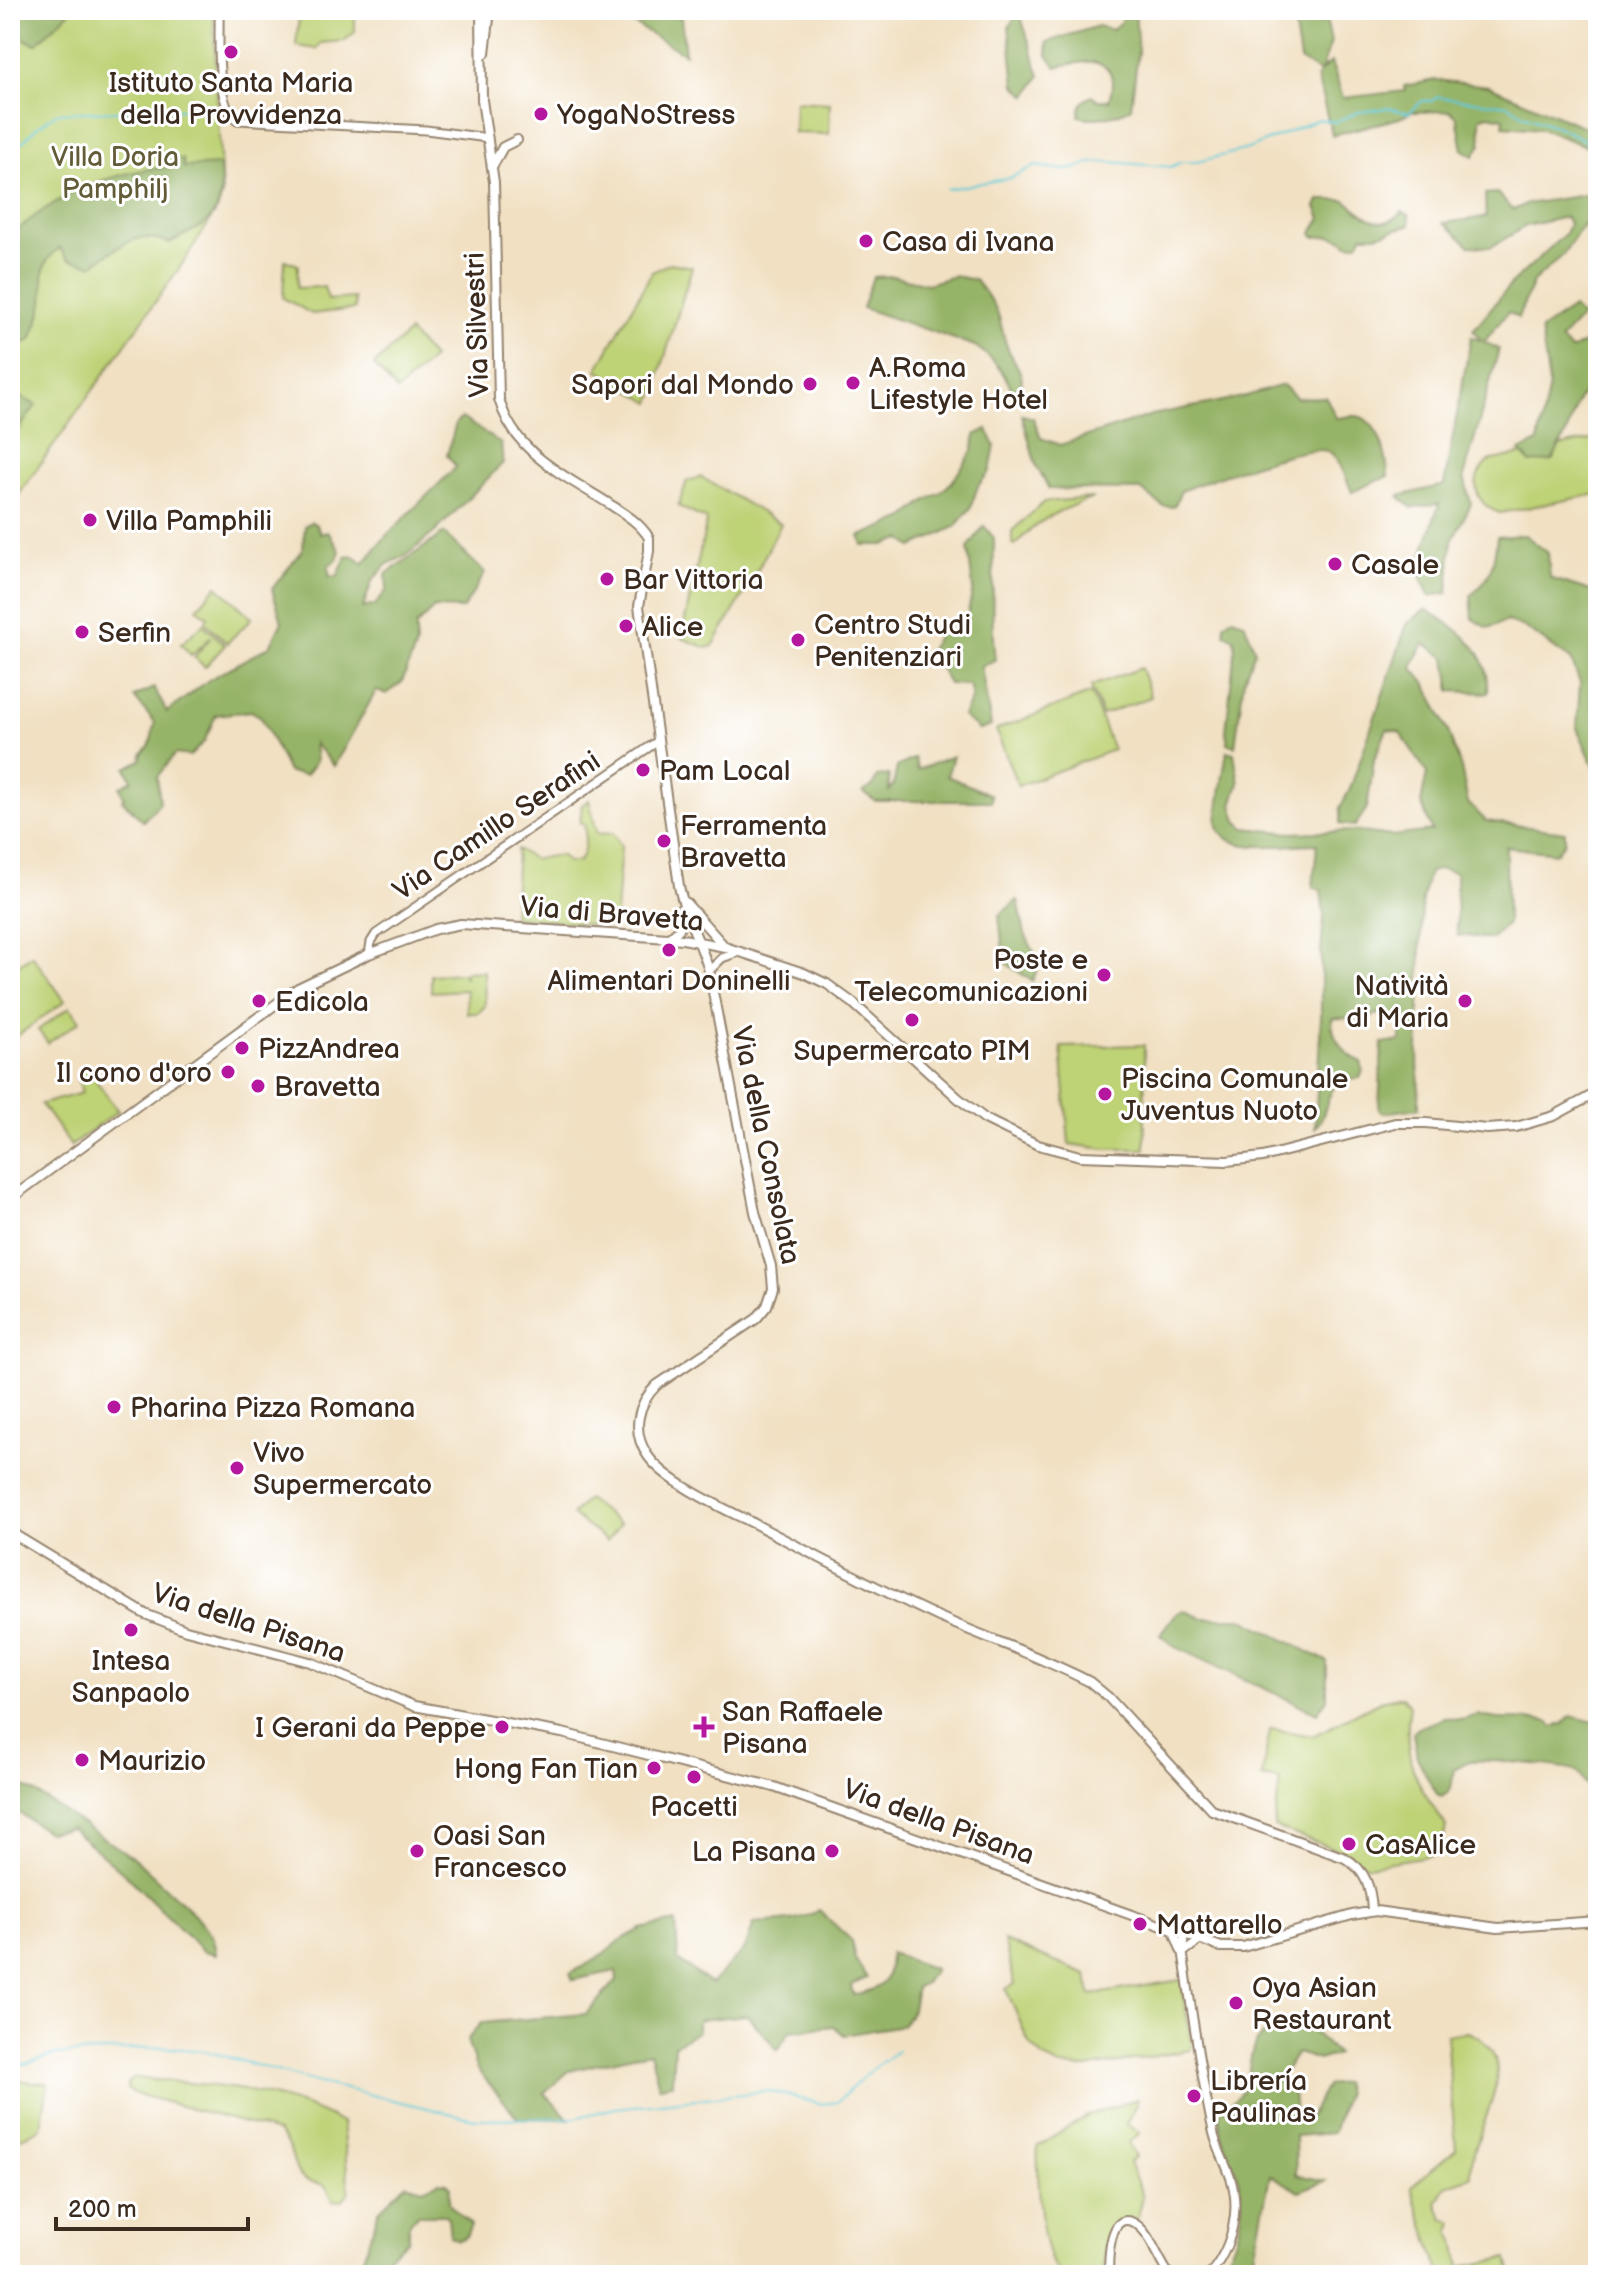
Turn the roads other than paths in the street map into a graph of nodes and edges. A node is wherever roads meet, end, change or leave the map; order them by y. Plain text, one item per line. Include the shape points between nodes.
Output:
1 (219, 10) edge
2 (481, 10) edge
3 (490, 10) edge
4 (483, 65) junction
5 (488, 138) junction
6 (517, 140) dead end
7 (492, 165) junction
8 (658, 741) junction
9 (681, 896) junction
10 (669, 938) junction
11 (699, 941) junction
12 (725, 947) junction
13 (739, 952) junction
14 (369, 954) junction
15 (709, 971) junction
16 (1598, 1092) edge
17 (10, 1199) edge
18 (10, 1532) edge
19 (1372, 1911) junction
20 (1598, 1921) edge
21 (1173, 1930) junction
22 (1184, 1933) junction
23 (1200, 1940) junction
24 (1183, 1953) junction
25 (1109, 2275) edge
26 (1170, 2275) edge
27 (1209, 2275) edge

1 - 5 street via 223,94 234,119
2 - 4 main road, Via Silvestri
3 - 4 main road, Via Silvestri
4 - 5 main road, Via Silvestri
5 - 7 main road, Via Silvestri
6 - 7 main road via 501,149
7 - 8 main road, Via Silvestri via 497,379 504,415 533,454 646,532 650,543 639,600
8 - 9 main road
8 - 14 street, Via Camillo Serafini via 376,934
9 - 10 main road via 680,926
9 - 11 main road
9 - 12 main road
10 - 11 main road, Via di Bravetta
10 - 14 main road, Via di Bravetta via 461,924
11 - 12 main road, Via di Bravetta
11 - 15 main road, Via della Consolata
12 - 13 main road, Via di Bravetta
13 - 15 street via 722,958
13 - 16 main road, Via di Bravetta via 822,981 985,1119 1038,1145 1080,1156 1227,1161 1395,1123 1510,1127 1554,1116
14 - 17 main road, Via di Bravetta via 287,995
15 - 19 main road, Via della Consolata via 773,1288 756,1319 647,1395 638,1419 642,1445 655,1465 704,1498 925,1611 1090,1682 1209,1808 1352,1862 1365,1876
18 - 21 main road, Via della Pisana via 149,1617 174,1626 300,1659 414,1706 548,1730 774,1787
19 - 20 main road, Via della Pisana via 1498,1928
19 - 23 main road, Via della Pisana via 1240,1947
21 - 22 main road, Via della Pisana
21 - 24 street
22 - 23 main road, Via della Pisana
22 - 24 street
23 - 24 street
24 - 27 street via 1212,2128 1234,2190 1229,2244
25 - 26 street via 1111,2237 1126,2222 1142,2229

